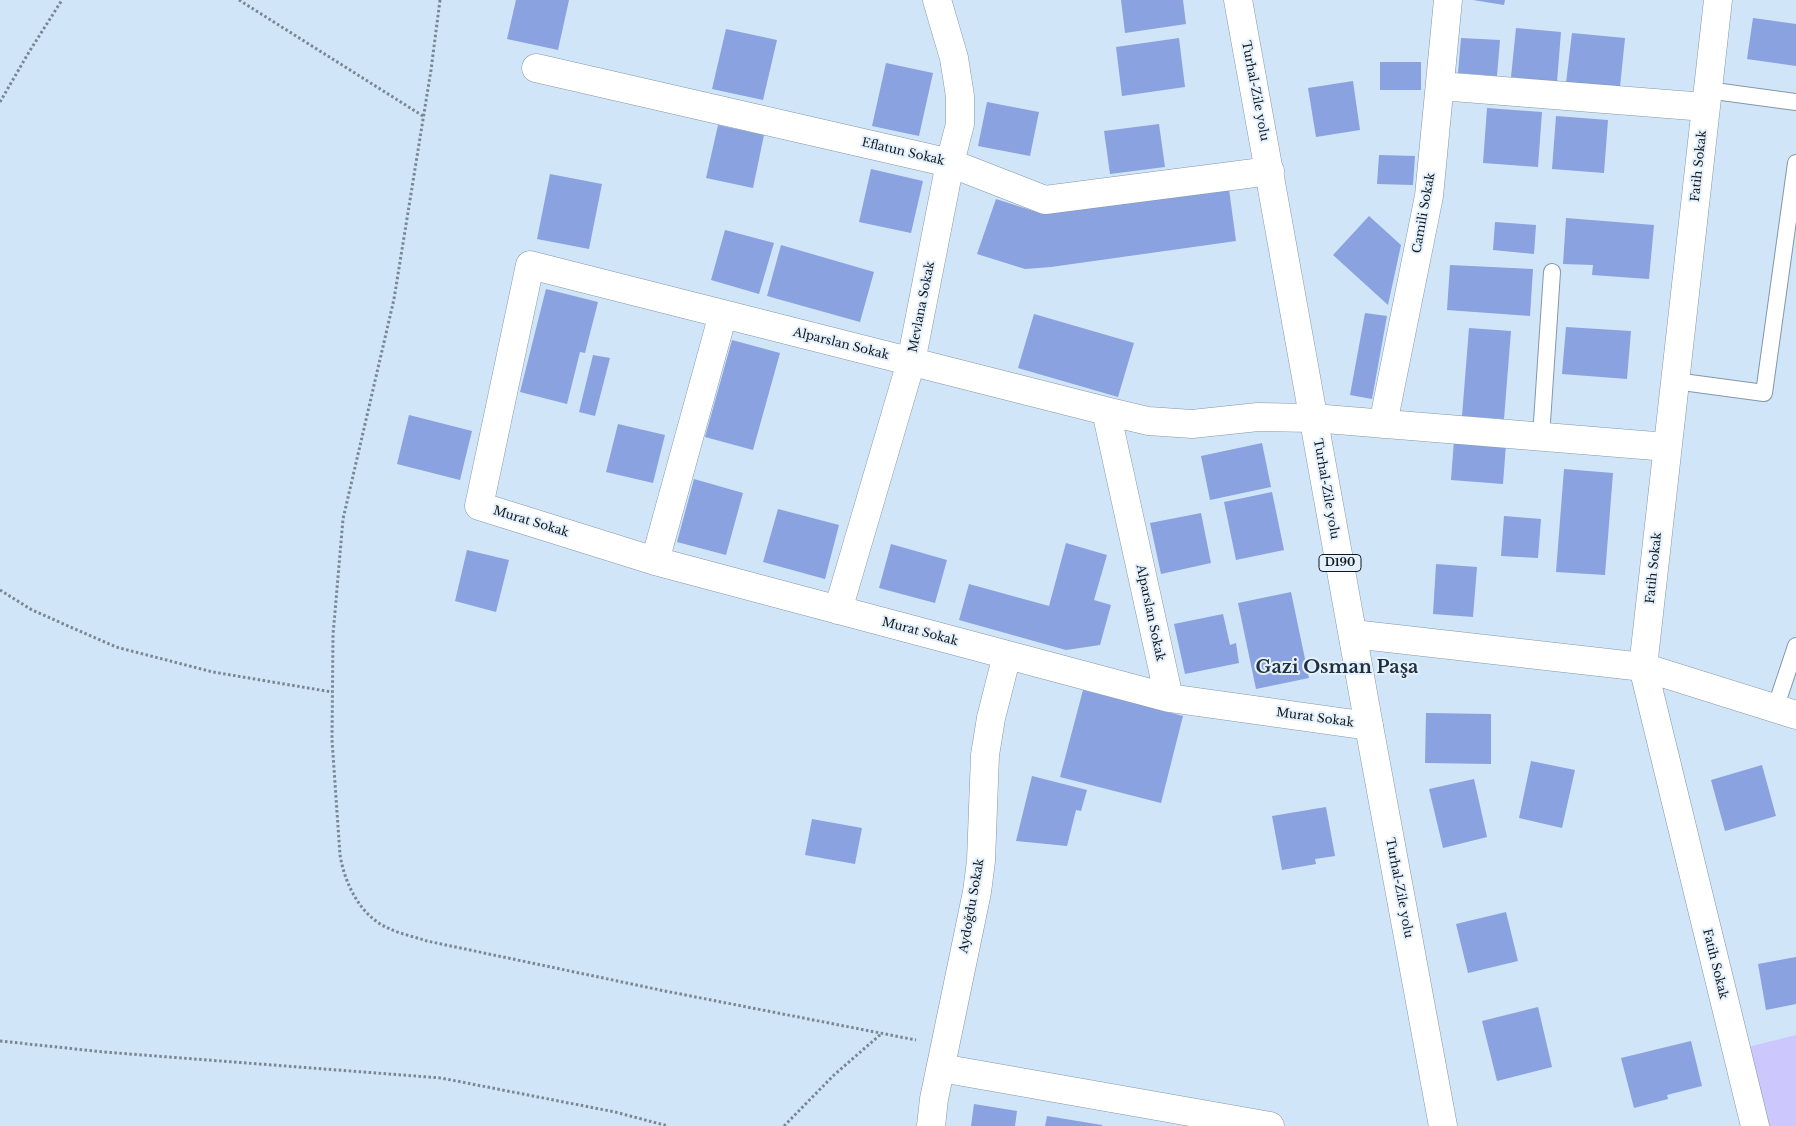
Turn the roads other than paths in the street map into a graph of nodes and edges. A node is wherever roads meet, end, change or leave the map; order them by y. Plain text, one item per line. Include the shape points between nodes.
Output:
1 (937, 0) edge
2 (1238, 0) edge
3 (1448, 0) edge
4 (1718, 0) edge
5 (536, 68) dead end
6 (1440, 86) junction
7 (1706, 99) junction
8 (1796, 102) edge
9 (950, 163) junction
10 (1796, 163) edge
11 (1270, 172) junction
12 (1552, 272) dead end
13 (723, 314) junction
14 (911, 362) junction
15 (1675, 381) junction
16 (1106, 411) junction
17 (1313, 418) junction
18 (1383, 424) junction
19 (1541, 437) junction
20 (1667, 447) junction
21 (479, 506) joint
22 (655, 560) junction
23 (838, 610) junction
24 (1352, 634) junction
25 (1796, 646) edge
26 (1007, 655) junction
27 (1642, 667) junction
28 (1169, 698) junction
29 (1786, 712) edge
30 (1369, 726) junction
31 (943, 1057) junction
32 (930, 1126) edge
33 (1270, 1126) edge
34 (1444, 1126) edge
35 (1755, 1126) edge

1 - 9 street, Mevlana Sokak via 954,58 960,96 960,124
2 - 11 street, Turhal-Zile yolu / D190
3 - 6 street, Camili Sokak
4 - 7 street, Fatih Sokak
5 - 9 street, Eflatun Sokak
6 - 7 street
6 - 18 street, Camili Sokak via 1430,196
7 - 8 lane
7 - 15 street, Fatih Sokak
9 - 11 street, Eflatun Sokak via 1045,200
9 - 14 street, Mevlana Sokak
10 - 15 lane via 1764,393
11 - 17 street, Turhal-Zile yolu / D190
12 - 19 lane
13 - 14 street, Alparslan Sokak
13 - 21 street, Alparslan Sokak via 530,265
13 - 22 street
14 - 16 street, Alparslan Sokak
14 - 23 street, Mevlana Sokak
15 - 20 street, Fatih Sokak
16 - 17 street via 1148,421 1192,424 1258,417
16 - 28 street, Alparslan Sokak
17 - 18 street
17 - 24 street, Turhal-Zile yolu / D190
18 - 19 street
19 - 20 street
20 - 27 street, Fatih Sokak
21 - 22 street, Murat Sokak
22 - 23 street, Murat Sokak
23 - 26 street, Murat Sokak
24 - 27 street
24 - 30 street, Turhal-Zile yolu / D190
25 - 29 lane
26 - 28 street, Murat Sokak
26 - 31 street, Aydoğdu Sokak via 985,755 977,892
27 - 29 street
27 - 35 street, Fatih Sokak
28 - 30 street, Murat Sokak
30 - 34 street, Turhal-Zile yolu / D190
31 - 32 street, Aydoğdu Sokak
31 - 33 street

